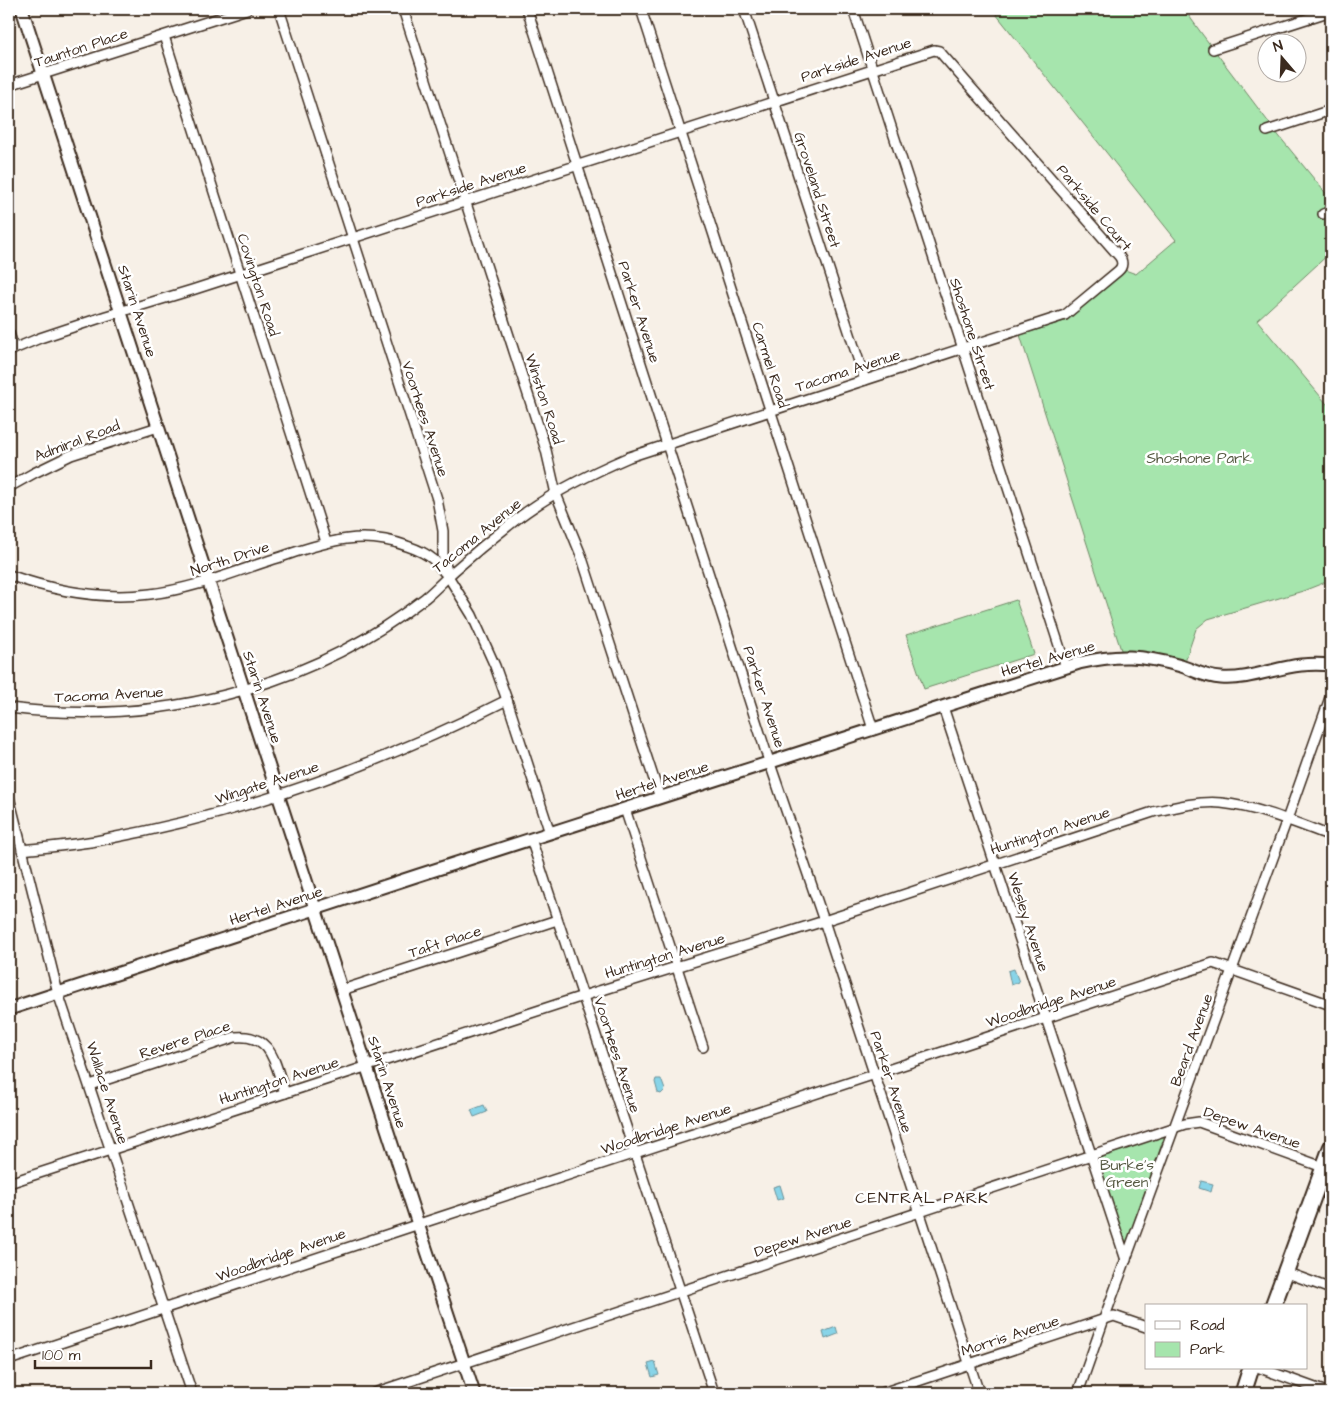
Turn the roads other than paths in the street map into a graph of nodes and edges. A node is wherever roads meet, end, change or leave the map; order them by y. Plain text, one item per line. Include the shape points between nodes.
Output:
1 (22, 9) edge
2 (247, 9) edge
3 (279, 9) edge
4 (403, 9) edge
5 (526, 9) edge
6 (641, 9) edge
7 (744, 9) edge
8 (853, 9) edge
9 (1331, 11) edge
10 (164, 36) junction
11 (1213, 49) dead end
12 (942, 54) joint
13 (873, 69) junction
14 (44, 74) junction
15 (9, 85) edge
16 (774, 101) junction
17 (1331, 110) edge
18 (1267, 131) dead end
19 (680, 132) junction
20 (577, 165) junction
21 (466, 201) junction
22 (353, 238) junction
23 (240, 274) junction
24 (121, 311) junction
25 (9, 333) edge
26 (962, 348) junction
27 (11, 350) edge
28 (865, 380) junction
29 (770, 411) junction
30 (158, 427) junction
31 (668, 445) junction
32 (9, 487) edge
33 (556, 494) junction
34 (326, 542) junction
35 (9, 575) edge
36 (448, 576) junction
37 (209, 580) junction
38 (1331, 665) edge
39 (1066, 667) junction
40 (244, 690) junction
41 (1331, 695) edge
42 (507, 700) junction
43 (943, 706) junction
44 (9, 708) edge
45 (873, 729) junction
46 (770, 762) junction
47 (278, 795) junction
48 (9, 797) edge
49 (660, 798) junction
50 (625, 809) junction
51 (1287, 820) junction
52 (550, 833) junction
53 (1331, 836) edge
54 (531, 839) junction
55 (22, 850) junction
56 (994, 864) junction
57 (316, 909) junction
58 (557, 920) junction
59 (824, 921) junction
60 (676, 967) junction
61 (1232, 970) junction
62 (342, 990) junction
63 (58, 993) junction
64 (583, 996) junction
65 (1331, 1006) edge
66 (9, 1009) edge
67 (1046, 1018) junction
68 (703, 1047) dead end
69 (367, 1066) junction
70 (874, 1075) junction
71 (90, 1085) junction
72 (285, 1093) junction
73 (1174, 1128) junction
74 (1331, 1148) edge
75 (111, 1149) junction
76 (635, 1153) junction
77 (1091, 1156) junction
78 (1328, 1169) edge
79 (9, 1183) edge
80 (920, 1213) junction
81 (418, 1224) junction
82 (1126, 1260) junction
83 (1285, 1272) junction
84 (1331, 1289) edge
85 (680, 1292) junction
86 (1274, 1304) edge
87 (164, 1309) junction
88 (1104, 1319) junction
89 (1145, 1327) edge
90 (9, 1360) edge
91 (464, 1364) junction
92 (969, 1364) junction
93 (1250, 1370) edge
94 (1266, 1370) edge
95 (192, 1393) edge
96 (374, 1393) edge
97 (474, 1393) edge
98 (714, 1393) edge
99 (882, 1393) edge
100 (979, 1393) edge
101 (1078, 1393) edge
102 (1242, 1393) edge
103 (1329, 1393) edge

1 - 14 street, Starin Avenue
2 - 10 street, Taunton Place
3 - 22 street, Voorhees Avenue
4 - 21 street, Winston Road
5 - 20 street, Parker Avenue
6 - 19 street, Carmel Road
7 - 16 street, Groveland Street
8 - 13 street, Shoshone Street
9 - 11 street
10 - 14 street, Taunton Place
10 - 23 street, Covington Road
12 - 13 street, Parkside Avenue via 932,50
12 - 26 street, Parkside Court via 1122,262 1120,269 1065,315
13 - 16 street, Parkside Avenue
13 - 26 street, Shoshone Street
14 - 15 street, Taunton Place
14 - 24 street, Starin Avenue
16 - 19 street, Parkside Avenue
16 - 28 street, Groveland Street
17 - 18 street
19 - 20 street, Parkside Avenue
19 - 29 street, Carmel Road
20 - 21 street, Parkside Avenue
20 - 31 street, Parker Avenue
21 - 22 street, Parkside Avenue
21 - 33 street, Winston Road via 546,450
22 - 23 street, Parkside Avenue
22 - 36 street, Voorhees Avenue via 437,499
23 - 24 street, Parkside Avenue
23 - 34 street, Covington Road
24 - 27 street, Parkside Avenue
24 - 30 street, Starin Avenue
25 - 27 street
26 - 28 street, Tacoma Avenue
26 - 39 street, Shoshone Street
28 - 29 street, Tacoma Avenue
29 - 31 street, Tacoma Avenue
29 - 45 street, Carmel Road
30 - 32 street, Admiral Road via 71,455
30 - 37 street, Starin Avenue
31 - 33 street, Tacoma Avenue via 611,465
31 - 46 street, Parker Avenue
33 - 36 street, Tacoma Avenue via 509,525
33 - 49 street, Winston Road via 581,555
34 - 36 street, North Drive via 378,538 395,542 434,560
34 - 37 street, North Drive
35 - 37 street, North Drive via 63,590 116,596 152,594
36 - 40 street, Tacoma Avenue via 415,605 356,643 307,668
36 - 42 street, Voorhees Avenue via 482,636
37 - 40 street, Starin Avenue
38 - 39 street, Hertel Avenue via 1302,665 1250,676 1221,678 1135,656 1098,659
39 - 43 street, Hertel Avenue
40 - 44 street, Tacoma Avenue via 197,702 138,710 62,712
40 - 47 street, Starin Avenue
41 - 51 street, Beard Avenue
42 - 47 street, Wingate Avenue via 392,754
42 - 52 street, Voorhees Avenue
43 - 45 street, Hertel Avenue
43 - 56 street, Wesley Avenue
45 - 46 street, Hertel Avenue
46 - 49 street, Hertel Avenue
46 - 59 street, Parker Avenue
47 - 55 street, Wingate Avenue via 156,829
47 - 57 street, Starin Avenue
48 - 55 street, Wallace Avenue
49 - 50 street, Hertel Avenue
50 - 52 street, Hertel Avenue
50 - 60 street
51 - 53 street, Huntington Avenue
51 - 56 street, Huntington Avenue via 1243,806 1194,804 1146,814
51 - 61 street, Beard Avenue
52 - 54 street, Hertel Avenue
54 - 57 street, Hertel Avenue
54 - 58 street, Voorhees Avenue
55 - 63 street, Wallace Avenue
56 - 59 street, Huntington Avenue
56 - 67 street, Wesley Avenue
57 - 62 street, Starin Avenue
57 - 63 street, Hertel Avenue
58 - 62 street, Taft Place
58 - 64 street, Voorhees Avenue
59 - 60 street, Huntington Avenue
59 - 70 street, Parker Avenue
60 - 64 street, Huntington Avenue
60 - 68 street
61 - 65 street, Woodbridge Avenue
61 - 67 street, Woodbridge Avenue via 1213,963
61 - 73 street, Beard Avenue
62 - 69 street, Starin Avenue
63 - 66 street, Hertel Avenue
63 - 71 street, Wallace Avenue
64 - 69 street, Huntington Avenue
64 - 76 street, Voorhees Avenue
67 - 70 street, Woodbridge Avenue
67 - 77 street, Wesley Avenue
69 - 72 street, Huntington Avenue
69 - 81 street, Starin Avenue
70 - 76 street, Woodbridge Avenue
70 - 80 street, Parker Avenue
71 - 72 street, Revere Place via 243,1036 259,1040 269,1049
71 - 75 street, Wallace Avenue
72 - 75 street, Huntington Avenue
73 - 77 street, Depew Avenue
73 - 78 street, Depew Avenue via 1199,1122
73 - 82 street, Beard Avenue
74 - 78 main road
75 - 79 street, Huntington Avenue
75 - 87 street, Wallace Avenue
76 - 81 street, Woodbridge Avenue
76 - 85 street, Voorhees Avenue
77 - 80 street, Depew Avenue
77 - 82 street, Wesley Avenue
78 - 83 main road
80 - 85 street, Depew Avenue
80 - 92 street, Parker Avenue
81 - 87 street, Woodbridge Avenue
81 - 91 street, Starin Avenue
82 - 88 street, Beard Avenue
83 - 84 street
83 - 86 main road
85 - 91 street, Depew Avenue
85 - 98 street, Voorhees Avenue
87 - 90 street, Woodbridge Avenue
87 - 95 street, Wallace Avenue
88 - 89 street, Morris Avenue via 1114,1316
88 - 92 street, Morris Avenue
88 - 101 street, Beard Avenue
91 - 96 street, Depew Avenue
91 - 97 street, Starin Avenue
92 - 99 street, Morris Avenue
92 - 100 street, Parker Avenue
93 - 102 main road
94 - 103 street

